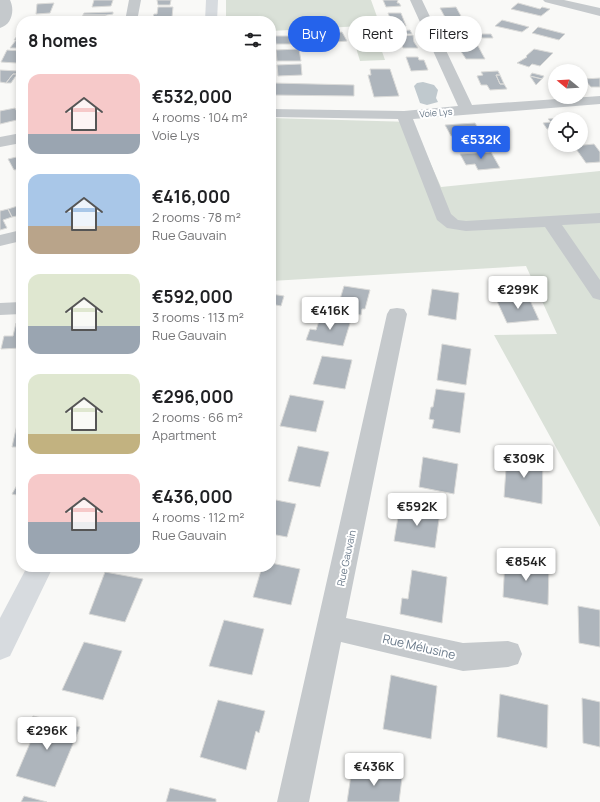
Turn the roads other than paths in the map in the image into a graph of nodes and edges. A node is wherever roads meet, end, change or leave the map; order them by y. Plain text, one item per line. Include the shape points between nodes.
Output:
1 (4, 0) edge
2 (135, 0) edge
3 (212, 0) edge
4 (416, 0) edge
5 (550, 0) edge
6 (600, 12) edge
7 (132, 16) edge
8 (211, 16) edge
9 (0, 24) edge
10 (600, 100) edge
11 (467, 110) junction
12 (276, 113) edge
13 (404, 115) junction
14 (16, 139) edge
15 (0, 142) edge
16 (600, 218) edge
17 (550, 221) junction
18 (16, 236) edge
19 (0, 241) edge
20 (600, 294) edge
21 (16, 308) edge
22 (0, 309) edge
23 (397, 314) dead end
24 (38, 572) edge
25 (331, 627) junction
26 (0, 647) edge
27 (508, 654) dead end
28 (293, 802) edge

1 - 9 street via 6,16
2 - 7 street
3 - 8 main road
4 - 11 street
5 - 6 street
10 - 11 street, Voie Lys
11 - 13 street, Voie Lys
12 - 13 street, Voie Lys
13 - 17 street via 443,216 453,224 466,226
14 - 15 street
16 - 17 street
17 - 20 street
18 - 19 street
21 - 22 street
23 - 25 street, Rue Gauvain
24 - 26 main road
25 - 27 street, Rue Mélusine via 463,657
25 - 28 street, Rue Gauvain

